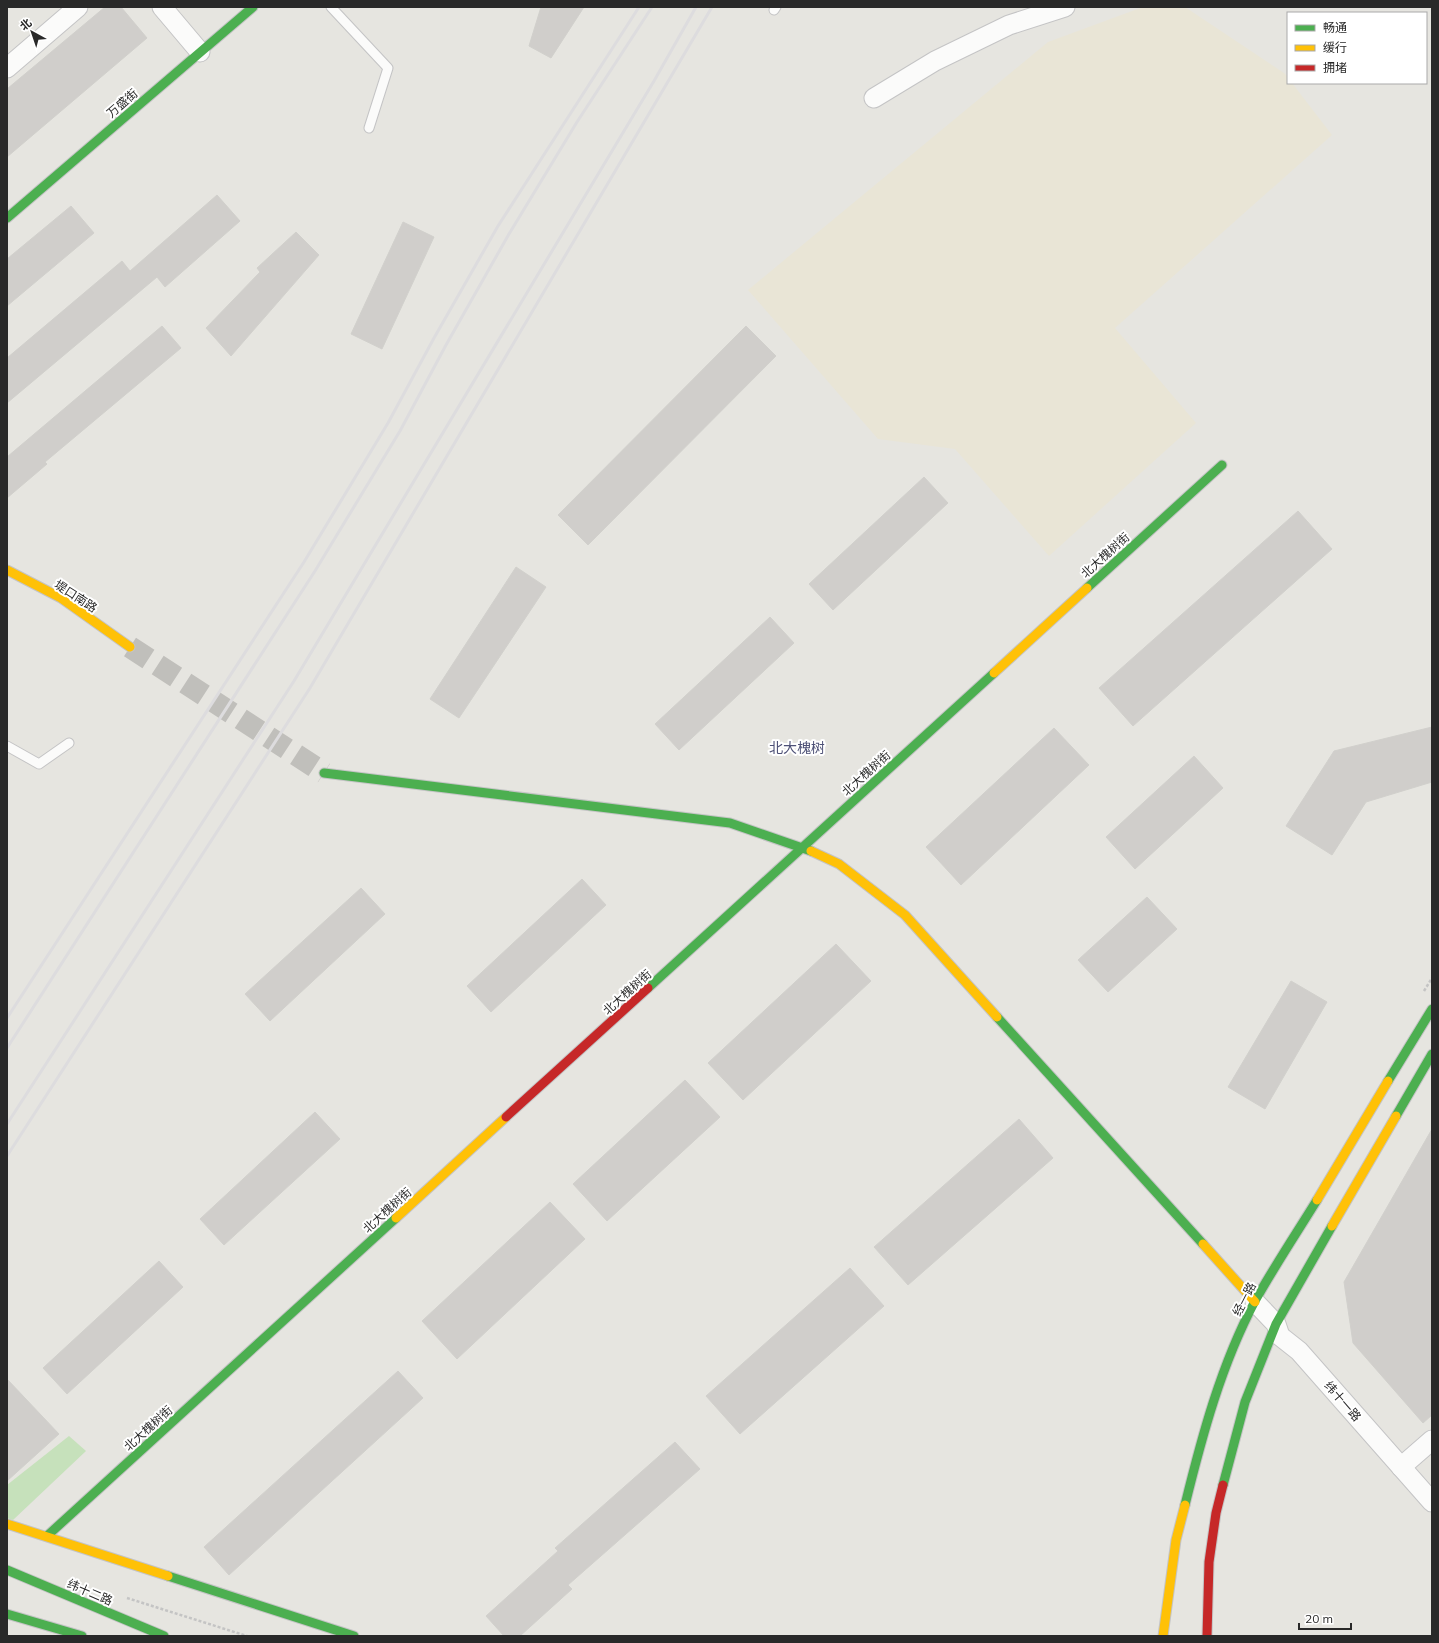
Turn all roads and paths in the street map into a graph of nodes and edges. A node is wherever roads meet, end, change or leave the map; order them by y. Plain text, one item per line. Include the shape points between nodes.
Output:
1 (78, 7) edge
2 (162, 7) edge
3 (253, 7) edge
4 (331, 7) edge
5 (1065, 7) edge
6 (200, 52) junction
7 (7, 68) edge
8 (874, 98) dead end
9 (369, 128) dead end
10 (7, 218) edge
11 (1222, 465) dead end
12 (7, 570) edge
13 (130, 647) tunnel mouth
14 (69, 743) dead end
15 (7, 746) edge
16 (324, 772) tunnel mouth
17 (803, 848) junction
18 (1432, 1008) edge
19 (1432, 1054) edge
20 (1254, 1302) junction
21 (1276, 1324) junction
22 (1432, 1440) edge
23 (1401, 1467) junction
24 (1432, 1502) edge
25 (7, 1524) edge
26 (47, 1536) junction
27 (7, 1570) edge
28 (7, 1614) edge
29 (82, 1636) edge
30 (164, 1636) edge
31 (354, 1636) edge
32 (1163, 1636) edge
33 (1207, 1636) edge

1 - 7 street
2 - 6 street
3 - 6 street, 万盛街
4 - 9 lane via 388,68
5 - 8 street via 1008,25 935,61
6 - 10 street, 万盛街
11 - 17 street, 北大槐树街
12 - 13 street, 堤口南路 via 61,598
14 - 15 lane via 39,764
16 - 17 street via 730,823
17 - 20 street via 839,864 905,915
17 - 26 street, 北大槐树街
18 - 20 street, 经一路
19 - 21 street
20 - 21 street, 纬十一路
20 - 32 street, 经一路 via 1225,1368 1201,1441 1176,1540
21 - 23 street, 纬十一路 via 1280,1336 1299,1351
21 - 33 street via 1245,1402 1216,1512 1209,1562
22 - 23 street
23 - 24 street, 纬十一路
25 - 26 street
26 - 31 street
27 - 30 street, 纬十二路
28 - 29 street

